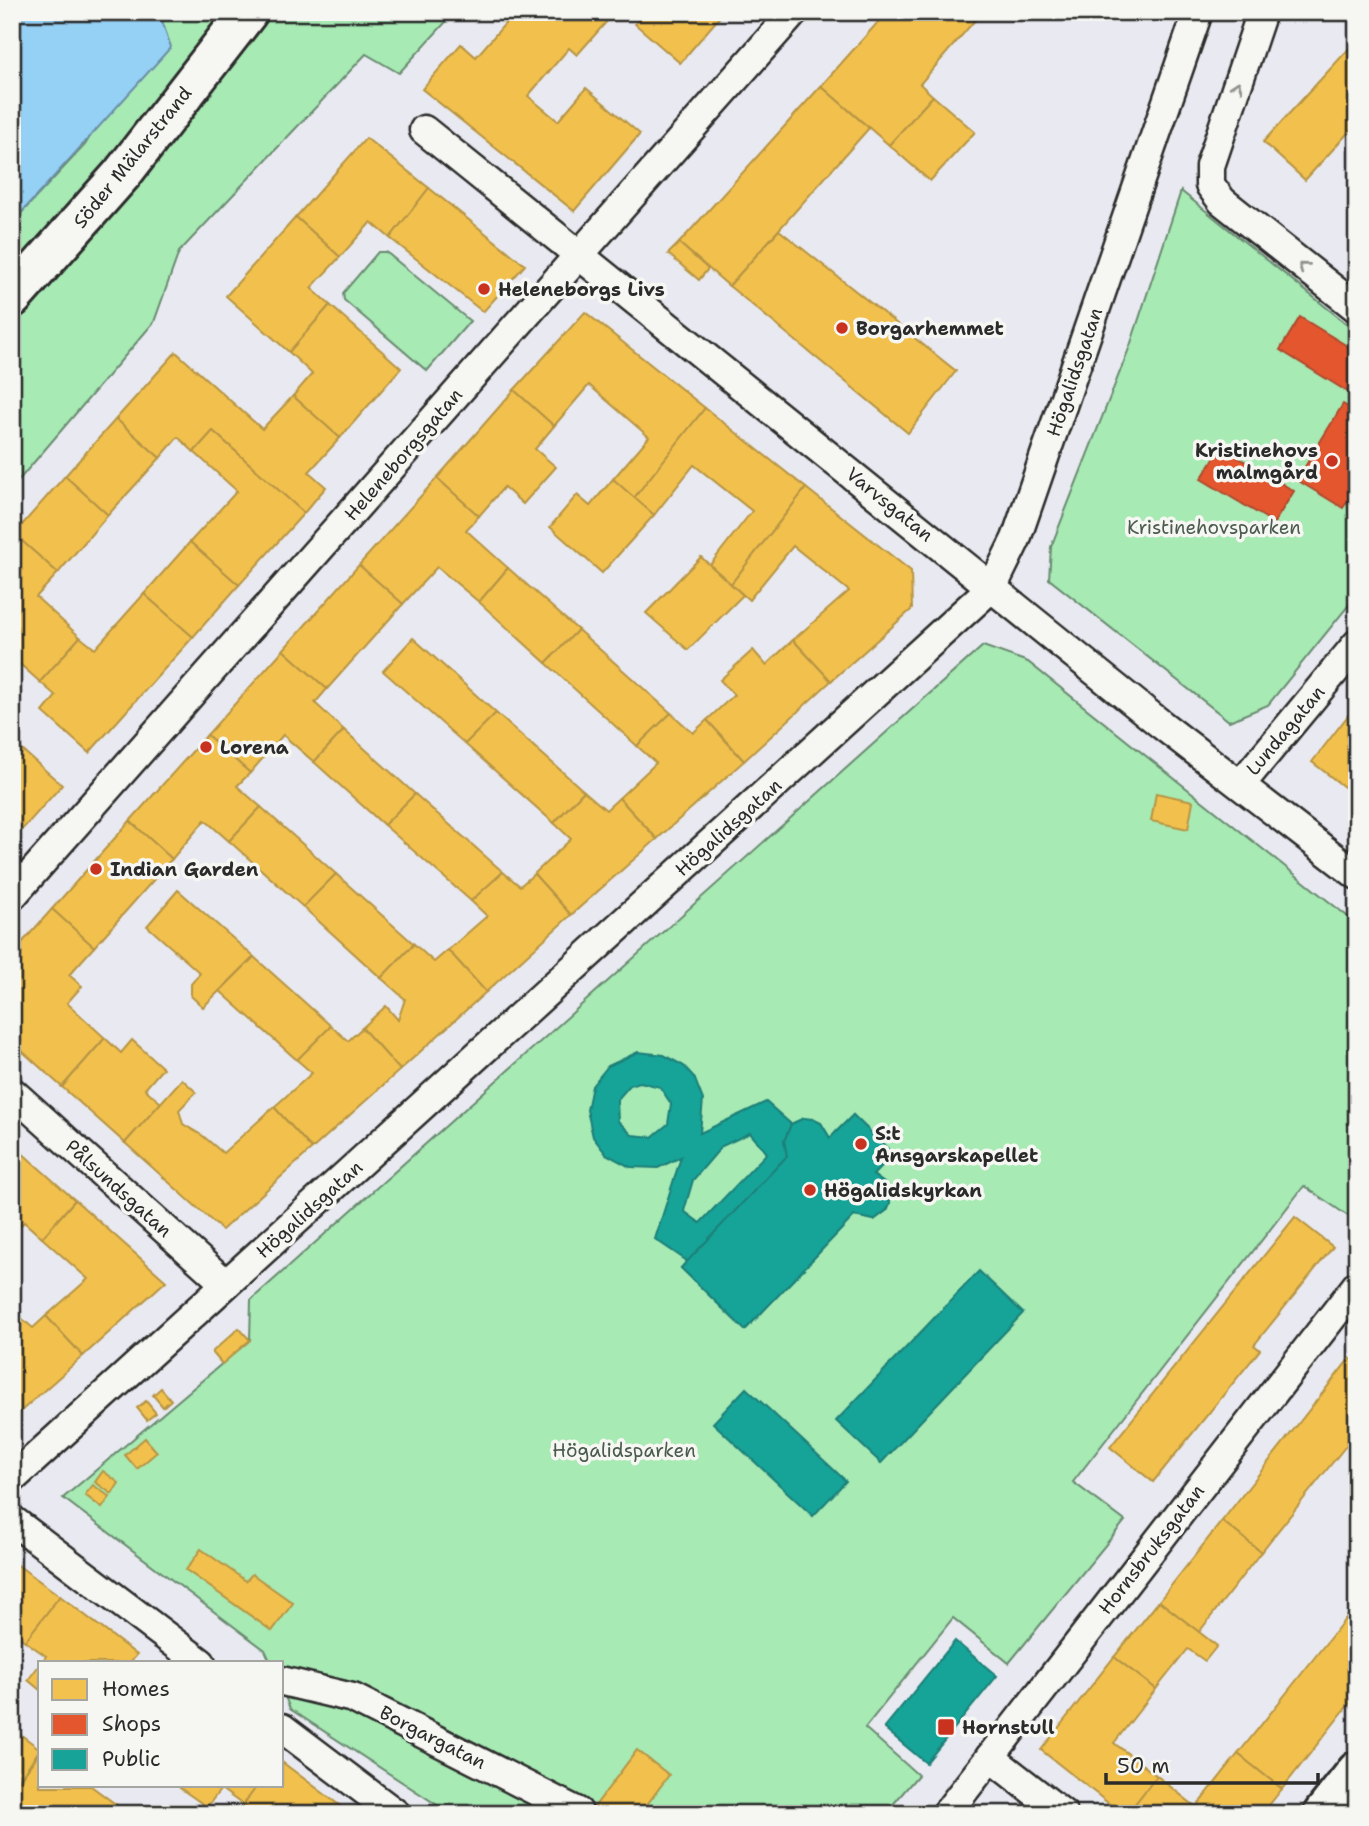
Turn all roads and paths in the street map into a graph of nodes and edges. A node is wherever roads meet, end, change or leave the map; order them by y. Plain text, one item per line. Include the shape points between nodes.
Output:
1 (248, 12) edge
2 (794, 12) edge
3 (1198, 12) edge
4 (1262, 12) edge
5 (424, 130) dead end
6 (578, 255) junction
7 (12, 298) edge
8 (1357, 308) edge
9 (993, 586) junction
10 (1357, 644) edge
11 (1241, 784) junction
12 (1357, 875) edge
13 (12, 896) edge
14 (12, 1092) edge
15 (226, 1284) junction
16 (1357, 1285) edge
17 (12, 1479) edge
18 (12, 1520) edge
19 (198, 1661) edge
20 (284, 1681) edge
21 (284, 1730) edge
22 (990, 1757) junction
23 (1357, 1771) edge
24 (578, 1812) dead end
25 (396, 1814) edge
26 (946, 1814) edge
27 (1063, 1814) edge
28 (1323, 1814) edge

1 - 7 street, Söder Mälarstrand via 122,174
2 - 6 street, Heleneborgsgatan
3 - 9 street, Högalidsgatan via 1016,538
8 -> 4 street via 1222,201 1210,185 1210,166
5 - 6 street, Varvsgatan
6 - 9 street, Varvsgatan
6 - 13 street, Heleneborgsgatan
9 - 11 street, Varvsgatan
9 - 15 street, Högalidsgatan
10 - 11 street, Lundagatan
11 - 12 street, Varvsgatan
14 - 15 street, Pålsundsgatan
15 - 17 street, Högalidsgatan
16 - 22 street, Hornsbruksgatan
18 - 19 street
20 - 24 street, Borgargatan via 353,1698
21 - 25 street
22 - 26 street, Hornsbruksgatan
22 - 27 street
23 - 28 street

